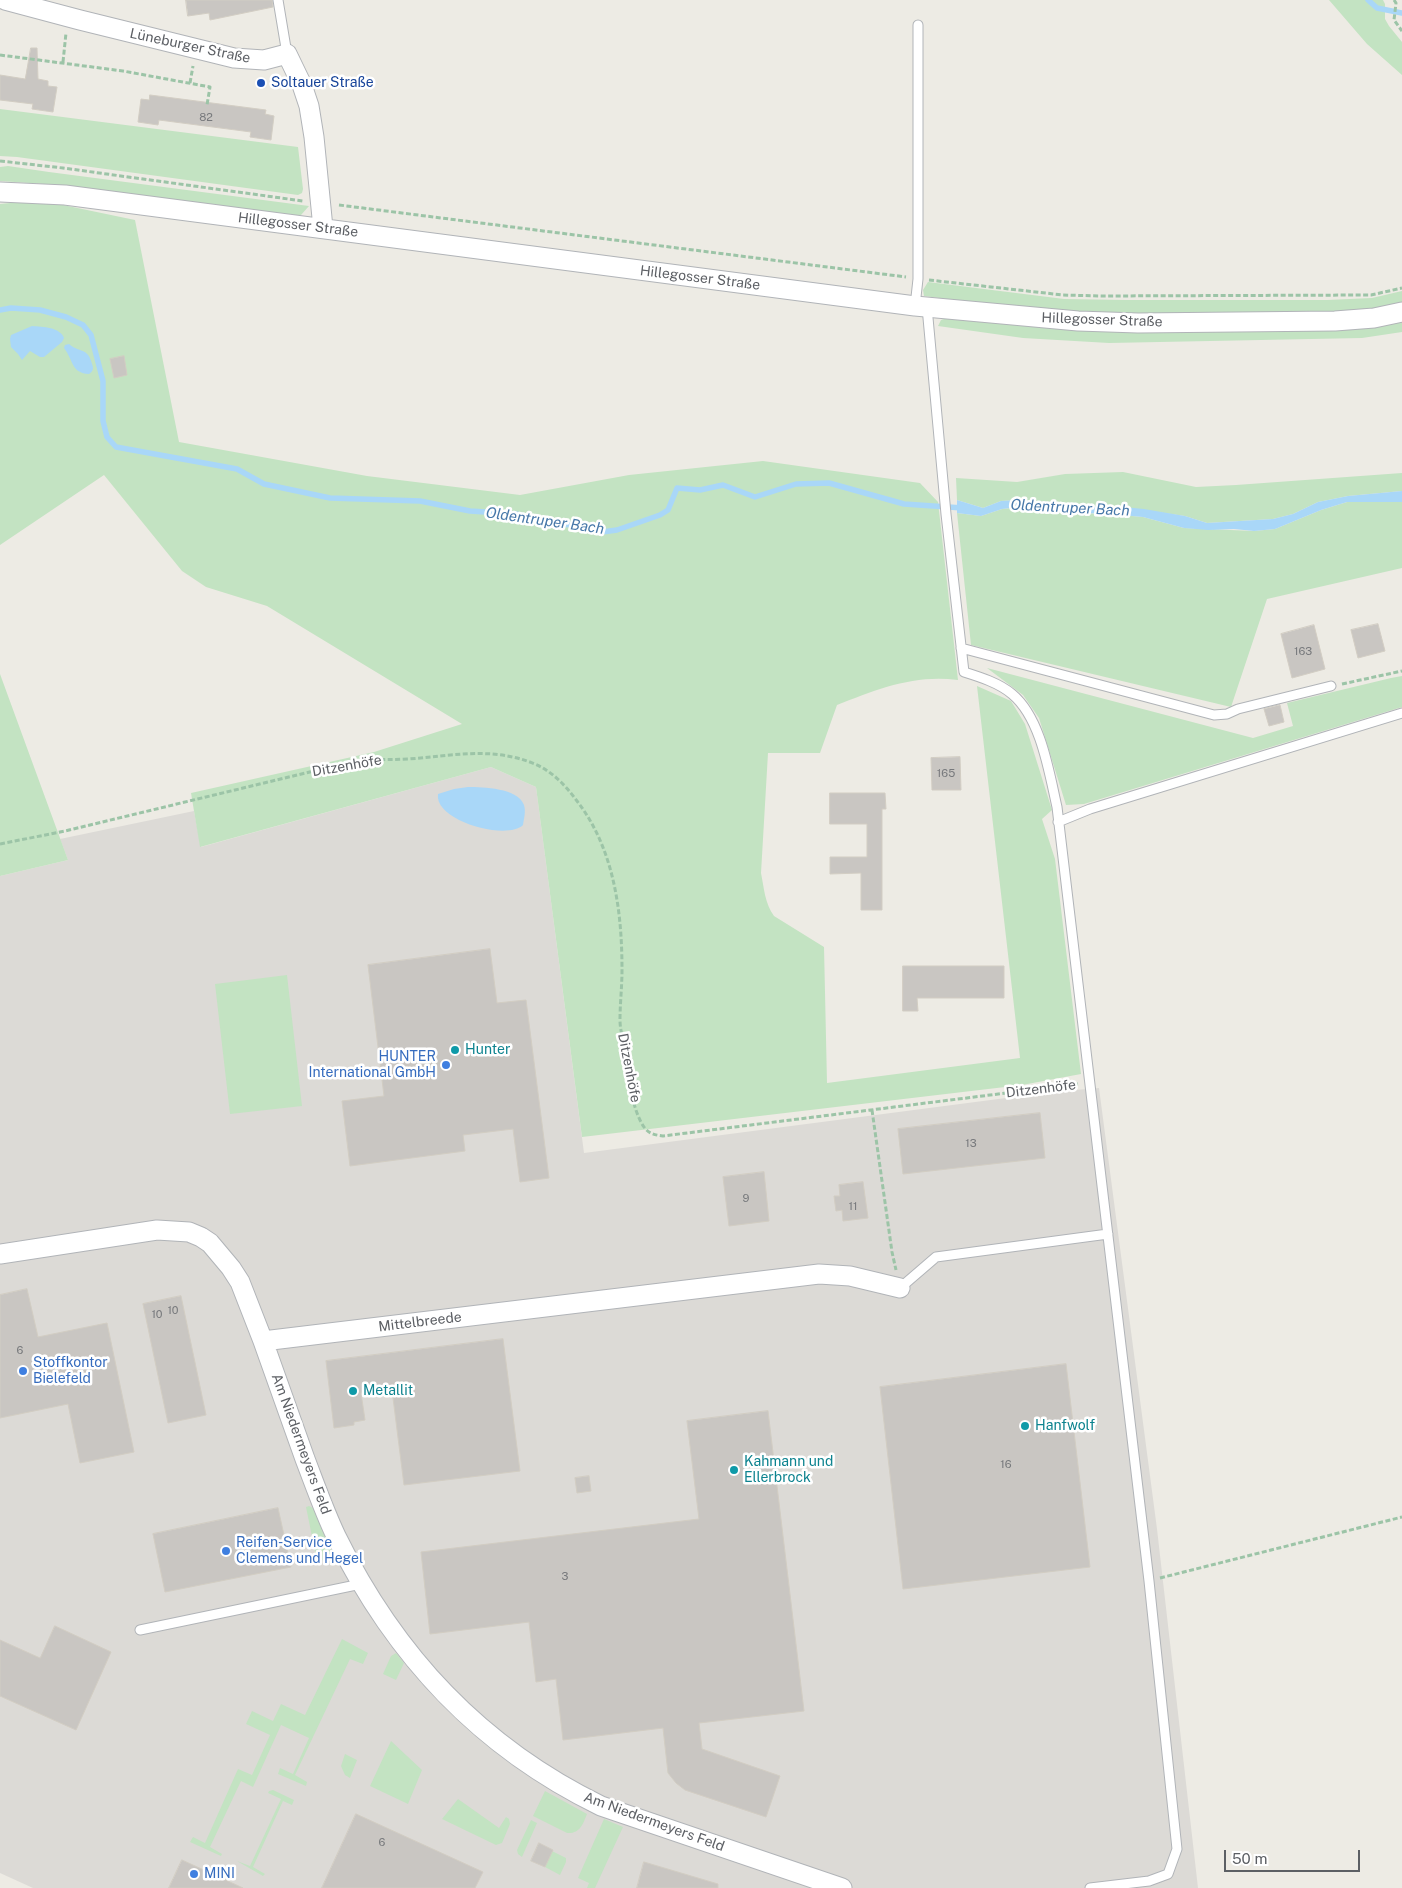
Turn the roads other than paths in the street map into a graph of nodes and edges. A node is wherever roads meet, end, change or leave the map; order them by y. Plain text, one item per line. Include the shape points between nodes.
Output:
1 (5, 0) edge
2 (278, 0) edge
3 (918, 26) dead end
4 (288, 54) junction
5 (0, 192) edge
6 (323, 228) junction
7 (921, 307) junction
8 (1402, 312) edge
9 (961, 648) junction
10 (1331, 686) road end
11 (1402, 713) edge
12 (1058, 822) junction
13 (1108, 1234) junction
14 (0, 1254) edge
15 (900, 1288) joint
16 (263, 1341) junction
17 (361, 1584) junction
18 (140, 1630) dead end
19 (842, 1888) edge
20 (1090, 1888) edge

1 - 4 street, Lüneburger Straße via 234,58 251,61
2 - 4 lane
3 - 7 lane via 918,279
4 - 6 street via 309,106
5 - 6 street, Hillegosser Straße via 65,195
6 - 7 street, Hillegosser Straße
7 - 8 street, Hillegosser Straße via 1138,323 1335,321
7 - 9 lane
9 - 10 lane via 1214,714 1227,714
9 - 12 lane, Ditzenhöfe via 964,672 1012,693 1024,706 1047,766
11 - 12 lane via 1090,809
12 - 13 lane, Ditzenhöfe
13 - 15 lane via 936,1257
13 - 20 lane via 1177,1849 1168,1874 1149,1881
14 - 16 street via 158,1230 189,1232 210,1243 231,1268 240,1282
15 - 16 street, Mittelbreede via 844,1275 819,1274
16 - 17 street, Am Niedermeyers Feld via 320,1499
17 - 18 lane
17 - 19 street, Am Niedermeyers Feld via 411,1656 441,1692 522,1760 601,1806

